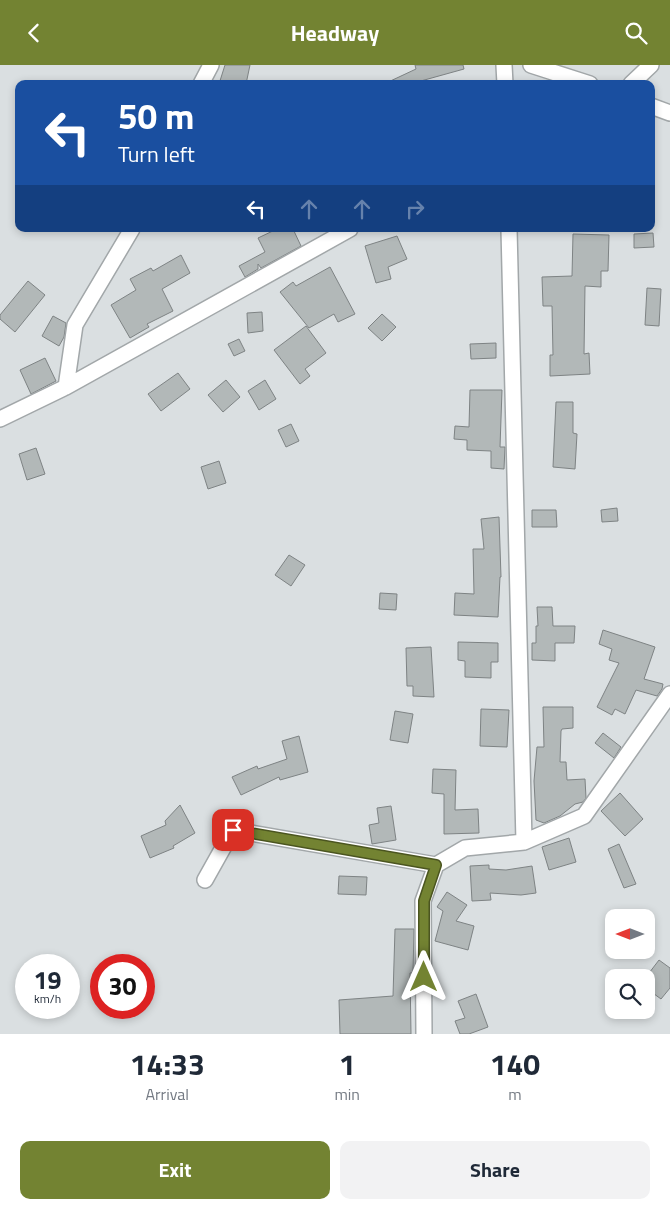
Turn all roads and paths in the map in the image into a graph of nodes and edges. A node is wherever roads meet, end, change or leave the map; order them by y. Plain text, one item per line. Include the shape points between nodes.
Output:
1 (211, 65) edge
2 (504, 65) edge
3 (531, 65) edge
4 (651, 65) edge
5 (203, 80) edge
6 (505, 80) edge
7 (578, 80) edge
8 (635, 80) edge
9 (655, 107) edge
10 (670, 113) edge
11 (130, 232) edge
12 (345, 232) edge
13 (509, 232) edge
14 (66, 387) junction
15 (0, 419) edge
16 (670, 694) edge
17 (524, 842) junction
18 (436, 865) junction
19 (205, 880) dead end
20 (424, 1034) edge

1 - 5 street
2 - 6 street
3 - 7 street
4 - 8 street
9 - 10 street
11 - 14 street via 76,325
12 - 14 street
13 - 17 street
14 - 15 street
16 - 17 street via 584,816
17 - 18 street via 465,848
18 - 19 street via 233,830
18 - 20 street via 424,901

